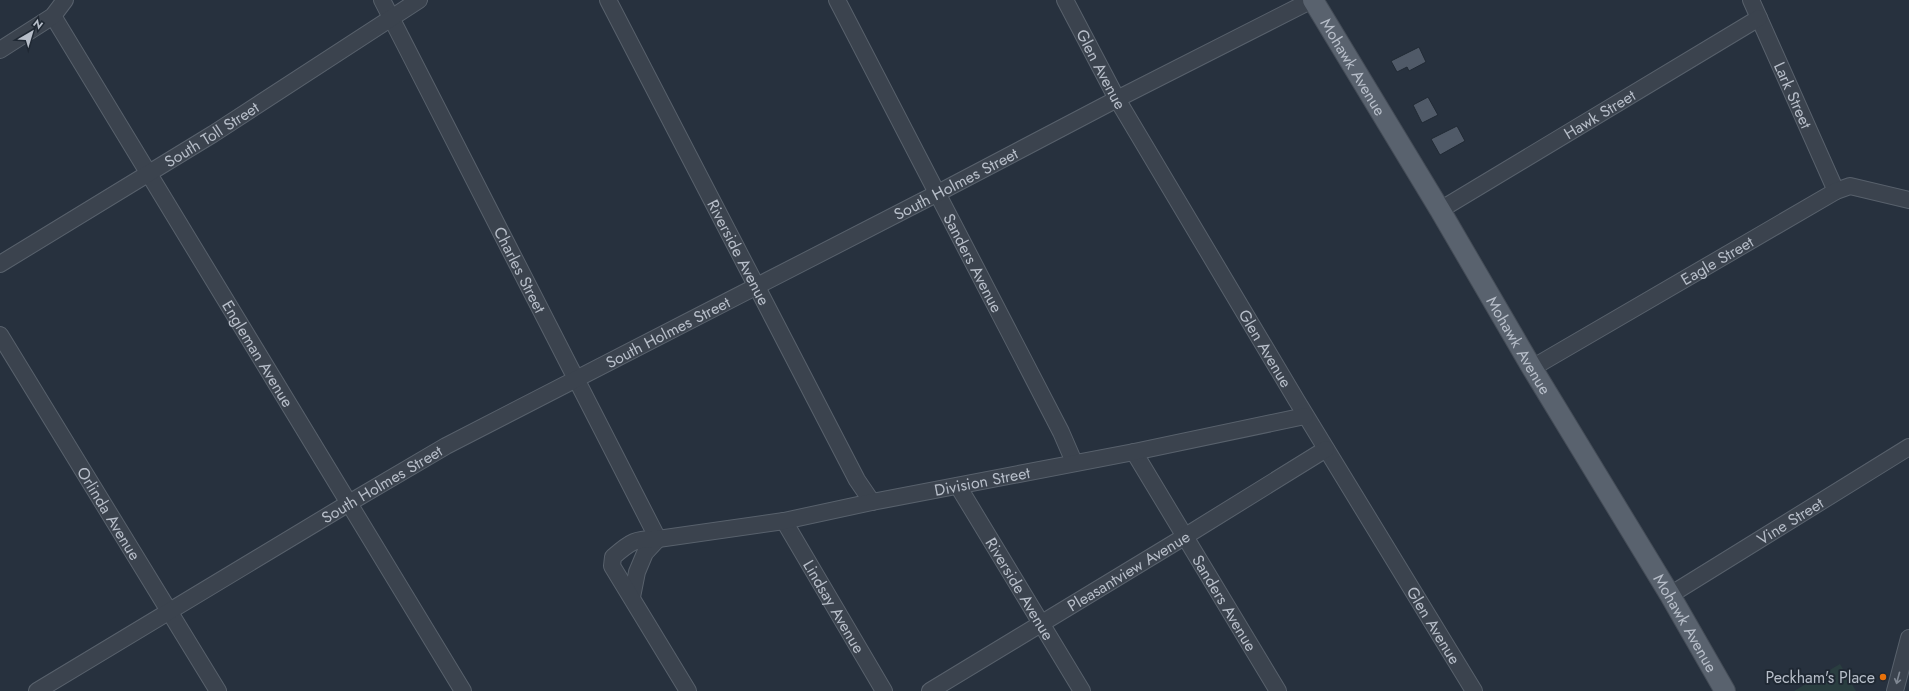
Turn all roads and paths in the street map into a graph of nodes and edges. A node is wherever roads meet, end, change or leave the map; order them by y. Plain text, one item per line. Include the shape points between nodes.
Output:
1 (65, 0) edge
2 (382, 0) edge
3 (419, 0) edge
4 (608, 0) edge
5 (836, 0) edge
6 (1065, 0) edge
7 (1313, 0) edge
8 (1751, 0) edge
9 (53, 16) junction
10 (391, 18) junction
11 (1759, 18) junction
12 (0, 50) edge
13 (1117, 99) junction
14 (148, 173) junction
15 (1836, 191) junction
16 (936, 194) junction
17 (1909, 200) edge
18 (1440, 210) junction
19 (0, 264) edge
20 (757, 287) junction
21 (0, 335) edge
22 (1532, 368) junction
23 (576, 379) junction
24 (1305, 416) junction
25 (1909, 447) edge
26 (1326, 449) junction
27 (1134, 452) junction
28 (1074, 462) junction
29 (958, 486) junction
30 (872, 502) junction
31 (348, 503) junction
32 (784, 521) junction
33 (1184, 537) junction
34 (658, 539) junction
35 (1670, 595) junction
36 (632, 597) junction
37 (169, 612) junction
38 (1040, 623) junction
39 (1909, 638) edge
40 (37, 691) edge
41 (218, 691) edge
42 (463, 691) edge
43 (688, 691) edge
44 (884, 691) edge
45 (930, 691) edge
46 (1082, 691) edge
47 (1278, 691) edge
48 (1474, 691) edge
49 (1725, 691) edge
50 (1894, 691) edge

1 - 9 street
2 - 10 street, Charles Street
3 - 10 street, South Toll Street
4 - 20 street, Riverside Avenue
5 - 16 street, Sanders Avenue
6 - 13 street, Glen Avenue
7 - 13 street, South Holmes Street
7 - 18 main road, Mohawk Avenue
8 - 11 street, Lark Street
9 - 12 street
9 - 14 street, Engleman Avenue
10 - 14 street, South Toll Street via 213,134
10 - 23 street, Charles Street
11 - 15 street, Lark Street
11 - 18 street, Hawk Street
13 - 16 street, South Holmes Street
13 - 24 street, Glen Avenue
14 - 19 street, South Toll Street
14 - 31 street, Engleman Avenue
15 - 17 street, Eagle Street via 1850,186
15 - 22 street, Eagle Street
16 - 20 street, South Holmes Street
16 - 28 street, Sanders Avenue via 1061,432
18 - 22 main road, Mohawk Avenue
20 - 23 street, South Holmes Street
20 - 30 street, Riverside Avenue via 857,480
21 - 37 street, Orlinda Avenue
22 - 35 main road, Mohawk Avenue
23 - 31 street, South Holmes Street via 446,446
23 - 34 street, Charles Street
24 - 26 street, Glen Avenue
24 - 27 street, Division Street
25 - 35 street, Vine Street
26 - 33 street, Pleasantview Avenue
26 - 48 street, Glen Avenue
27 - 28 street, Division Street
27 - 33 street, Sanders Avenue
28 - 29 street, Division Street
29 - 30 street, Division Street
29 - 38 street, Riverside Avenue
30 - 32 street, Division Street
31 - 37 street, South Holmes Street
31 - 42 street, Engleman Avenue
32 - 34 street, Division Street
32 - 44 street, Lindsay Avenue
33 - 38 street, Pleasantview Avenue
33 - 47 street, Sanders Avenue
34 - 36 street via 645,553 637,572
34 - 36 street via 641,539 625,546 613,557 612,566
35 - 49 main road, Mohawk Avenue
36 - 43 street
37 - 40 street, South Holmes Street
37 - 41 street, Orlinda Avenue
38 - 45 street, Pleasantview Avenue
38 - 46 street, Riverside Avenue
39 -> 50 street

